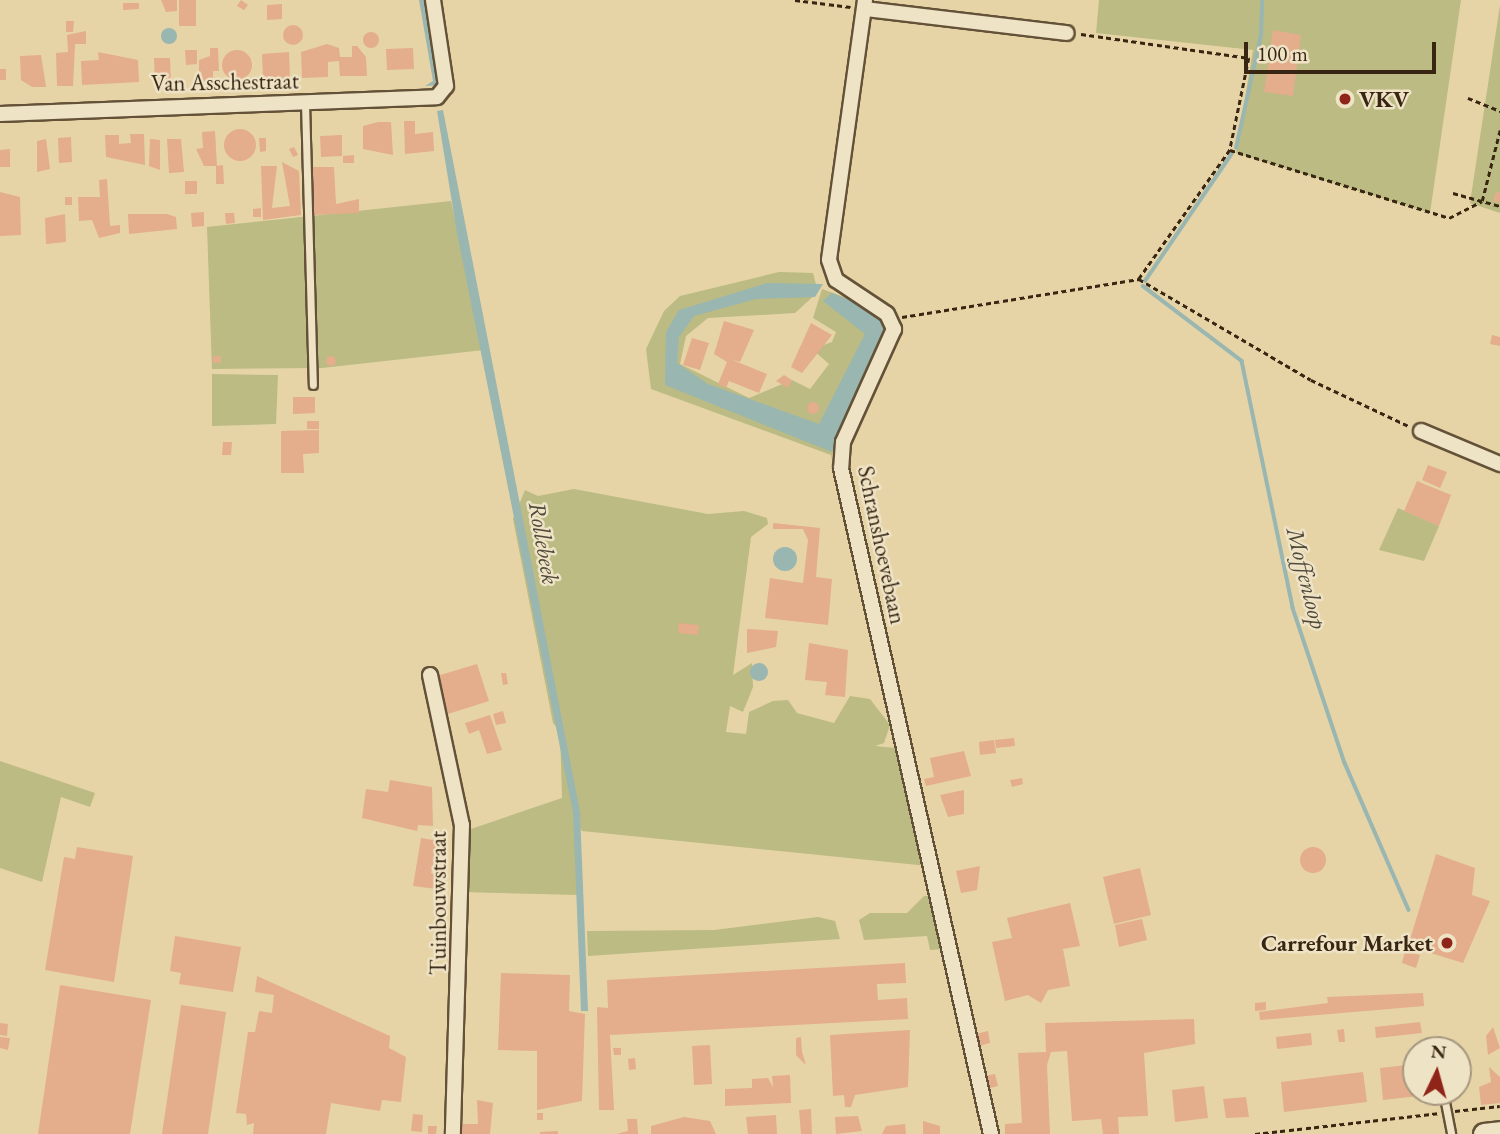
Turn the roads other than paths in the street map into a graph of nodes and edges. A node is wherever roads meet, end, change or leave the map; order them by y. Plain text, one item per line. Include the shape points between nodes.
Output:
1 (433, 0) edge
2 (865, 4) edge
3 (1067, 33) road end
4 (305, 103) junction
5 (0, 114) edge
6 (313, 385) dead end
7 (1421, 431) road end
8 (1500, 464) edge
9 (430, 675) dead end
10 (1446, 1106) edge
11 (1500, 1132) edge
12 (453, 1134) edge
13 (992, 1134) edge
14 (1451, 1134) edge
15 (1484, 1134) edge

1 - 4 street, Van Asschestraat via 446,86 437,97
2 - 3 street
2 - 13 street, Schranshoevebaan via 829,260 836,280 892,318 894,336 843,442 841,468
4 - 5 street, Van Asschestraat
4 - 6 lane
7 - 8 street
9 - 12 street, Tuinbouwstraat via 462,825
10 - 14 lane
11 - 15 main road

